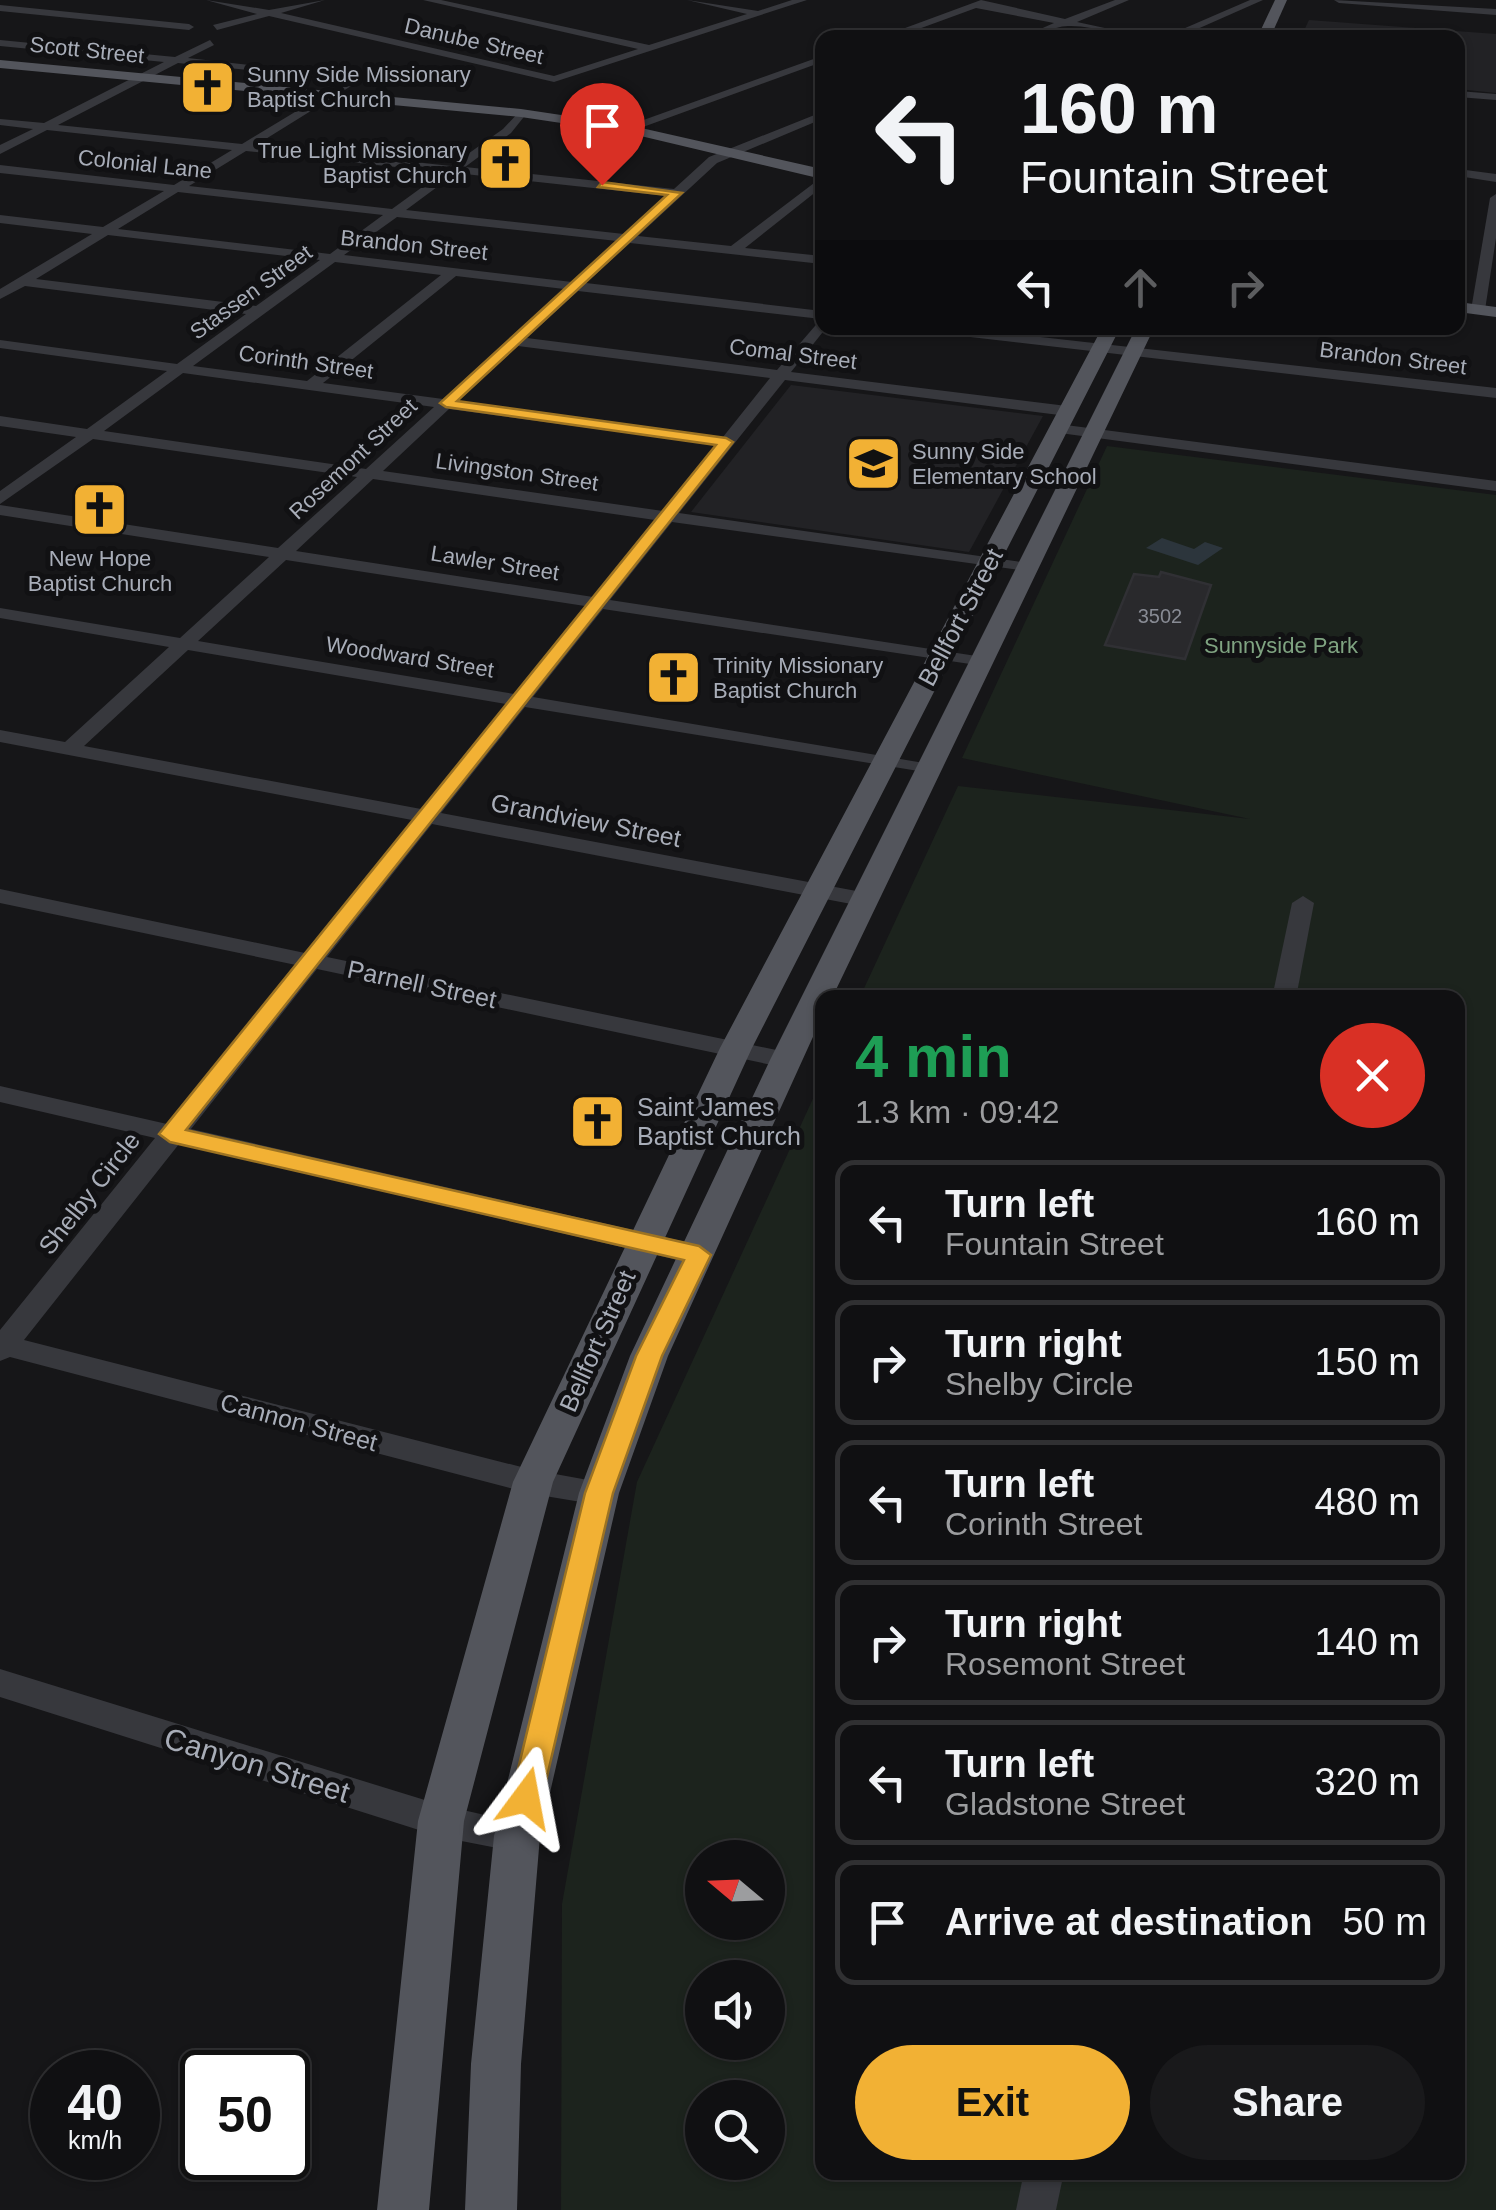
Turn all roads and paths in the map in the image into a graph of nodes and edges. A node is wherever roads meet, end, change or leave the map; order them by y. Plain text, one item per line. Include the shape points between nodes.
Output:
1 (210, 0) edge
2 (320, 0) edge
3 (428, 0) edge
4 (692, 0) edge
5 (802, 0) edge
6 (989, 0) edge
7 (1124, 0) edge
8 (1281, 0) edge
9 (1339, 0) edge
10 (1253, 2) edge
11 (1407, 2) edge
12 (975, 5) junction
13 (0, 8) edge
14 (1496, 12) edge
15 (67, 14) junction
16 (270, 14) junction
17 (760, 14) junction
18 (1065, 22) junction
19 (1400, 23) dead end
20 (188, 27) dead end
21 (217, 27) dead end
22 (1272, 29) edge
23 (905, 30) edge
24 (1045, 30) edge
25 (1106, 30) edge
26 (1187, 30) edge
27 (1, 43) edge
28 (210, 43) dead end
29 (650, 49) junction
30 (178, 59) junction
31 (815, 62) edge
32 (0, 64) edge
33 (808, 64) junction
34 (815, 66) edge
35 (142, 78) junction
36 (0, 81) edge
37 (114, 92) junction
38 (1465, 95) edge
39 (152, 96) dead end
40 (331, 96) junction
41 (1496, 97) edge
42 (267, 107) dead end
43 (306, 111) junction
44 (324, 113) dead end
45 (521, 114) junction
46 (815, 118) edge
47 (0, 122) edge
48 (46, 126) junction
49 (488, 129) dead end
50 (628, 129) junction
51 (507, 130) junction
52 (526, 133) dead end
53 (566, 137) dead end
54 (605, 141) junction
55 (245, 148) junction
56 (0, 150) edge
57 (720, 156) junction
58 (0, 169) edge
59 (454, 170) junction
60 (1465, 175) edge
61 (1496, 178) edge
62 (815, 180) edge
63 (815, 187) edge
64 (178, 188) junction
65 (676, 193) junction
66 (1496, 198) edge
67 (396, 212) junction
68 (0, 220) edge
69 (104, 232) junction
70 (626, 238) junction
71 (734, 250) junction
72 (332, 258) junction
73 (815, 259) edge
74 (452, 272) junction
75 (0, 278) edge
76 (22, 281) junction
77 (574, 286) junction
78 (0, 294) edge
79 (1488, 305) edge
80 (259, 311) junction
81 (815, 314) edge
82 (815, 332) edge
83 (1052, 335) edge
84 (1142, 335) edge
85 (1106, 338) edge
86 (515, 340) junction
87 (0, 344) edge
88 (1134, 352) junction
89 (181, 368) junction
90 (780, 375) junction
91 (310, 385) junction
92 (1496, 393) edge
93 (446, 403) junction
94 (0, 420) edge
95 (1062, 420) junction
96 (91, 434) junction
97 (1094, 434) junction
98 (726, 442) junction
99 (369, 474) junction
100 (1496, 486) edge
101 (0, 500) edge
102 (0, 510) edge
103 (666, 517) junction
104 (284, 553) junction
105 (990, 563) junction
106 (1028, 568) junction
107 (598, 602) junction
108 (0, 613) edge
109 (182, 645) junction
110 (940, 656) junction
111 (982, 663) junction
112 (518, 700) junction
113 (0, 736) edge
114 (69, 749) junction
115 (883, 763) junction
116 (930, 770) junction
117 (424, 818) junction
118 (818, 891) junction
119 (0, 896) edge
120 (867, 900) junction
121 (1302, 902) dead end
122 (310, 961) junction
123 (821, 990) edge
124 (1286, 990) edge
125 (815, 1003) edge
126 (736, 1048) junction
127 (786, 1060) junction
128 (0, 1094) edge
129 (170, 1134) junction
130 (642, 1242) junction
131 (699, 1255) junction
132 (1, 1346) edge
133 (533, 1482) junction
134 (599, 1493) junction
135 (0, 1683) edge
136 (441, 1822) junction
137 (517, 1836) junction
138 (1042, 2180) edge
139 (404, 2210) edge
140 (491, 2210) edge
141 (1036, 2210) edge

1 - 16 street, Danube Street
2 - 16 street
3 - 29 street
4 - 17 street
5 - 17 street
6 - 12 street
7 - 18 street
8 - 22 main road
9 - 11 street
10 - 26 street
11 - 14 street
11 - 19 street
12 - 18 street
12 - 23 street
13 - 15 street
15 - 20 street
15 - 27 street
16 - 21 street
16 - 29 street, Danube Street via 554,78
17 - 29 street
18 - 24 street
18 - 25 street
27 - 30 street
28 - 30 street
30 - 35 street
30 - 40 street via 358,78
31 - 33 street
32 - 35 main road, Scott Street
33 - 34 street
33 - 50 street
35 - 37 street
35 - 40 main road, Scott Street
36 - 37 main road, Scott Street
37 - 39 main road, Scott Street
37 - 48 street
38 - 41 street
40 - 43 street
40 - 45 main road, Scott Street
42 - 43 main road
43 - 44 main road
43 - 55 street
45 - 50 main road, Scott Street
45 - 51 street, Stassen Street
46 - 57 street, Rosemont Street
47 - 48 street
48 - 55 street
48 - 56 street
49 - 51 main road
50 - 54 street
50 - 57 main road, Scott Street
51 - 52 main road
51 - 59 street, Stassen Street
53 - 54 main road, Scott Street
54 - 57 main road, Scott Street
55 - 59 street
55 - 64 street
57 - 62 main road, Scott Street
57 - 65 street, Rosemont Street
58 - 64 street, Colonial Lane
59 - 65 street
59 - 67 street, Stassen Street
60 - 61 street
63 - 71 street
64 - 67 street, Colonial Lane
64 - 69 street
65 - 70 street, Rosemont Street
66 - 79 street
67 - 70 street, Colonial Lane
67 - 72 street, Stassen Street
68 - 69 street, Brandon Street
69 - 72 street, Brandon Street
69 - 76 street
70 - 71 street, Colonial Lane
70 - 77 street, Rosemont Street
71 - 73 street, Colonial Lane
72 - 74 street, Brandon Street
72 - 80 street, Stassen Street
74 - 77 street, Brandon Street
74 - 91 street
75 - 76 street
76 - 78 street
76 - 80 street
77 - 81 street, Brandon Street
77 - 86 street, Rosemont Street
80 - 89 street, Stassen Street
82 - 90 street, Shelby Circle
83 - 85 street, Brandon Street
84 - 88 main road, Bellfort Street
85 - 88 street, Brandon Street
85 - 95 main road, Bellfort Street
86 - 90 street, Comal Street
86 - 93 street, Rosemont Street
87 - 89 street, Corinth Street
88 - 92 street, Brandon Street
88 - 97 main road, Bellfort Street
89 - 91 street, Corinth Street
89 - 96 street, Stassen Street
90 - 95 street, Comal Street
90 - 98 street, Shelby Circle
91 - 93 street, Corinth Street
93 - 98 street, Corinth Street
93 - 99 street, Rosemont Street
94 - 96 street, Livingston Street
95 - 97 street, Comal Street
95 - 105 main road, Bellfort Street
96 - 99 street, Livingston Street
96 - 101 street, Stassen Street
97 - 100 street, Comal Street
97 - 106 main road, Bellfort Street
98 - 103 street, Shelby Circle
99 - 103 street, Livingston Street
99 - 104 street, Rosemont Street
102 - 104 street, Lawler Street
103 - 105 street, Livingston Street
103 - 107 street, Shelby Circle
104 - 107 street, Lawler Street
104 - 109 street, Rosemont Street
105 - 106 street, Livingston Street
105 - 110 main road, Bellfort Street
106 - 111 main road, Bellfort Street
107 - 110 street, Lawler Street
107 - 112 street, Shelby Circle
108 - 109 street, Woodward Street
109 - 112 street, Woodward Street
109 - 114 street, Rosemont Street
110 - 111 street, Lawler Street
110 - 115 main road, Bellfort Street
111 - 116 main road, Bellfort Street
112 - 115 street, Woodward Street
112 - 117 street, Shelby Circle
113 - 114 street, Grandview Street
114 - 117 street, Grandview Street
115 - 116 street, Woodward Street
115 - 118 main road, Bellfort Street
116 - 120 main road, Bellfort Street
117 - 118 street, Grandview Street
117 - 122 street, Shelby Circle
118 - 120 street, Grandview Street
118 - 126 main road, Bellfort Street
119 - 122 street, Parnell Street
120 - 123 main road, Bellfort Street
121 - 124 street
122 - 126 street, Parnell Street
122 - 129 street, Shelby Circle
125 - 127 main road, Bellfort Street
126 - 127 street, Parnell Street
126 - 130 main road, Bellfort Street
127 - 131 main road, Bellfort Street
128 - 129 street
129 - 130 street
129 - 132 street, Shelby Circle
130 - 131 street
130 - 133 main road, Bellfort Street
131 - 134 main road, Bellfort Street via 649,1356
132 - 133 street, Cannon Street
133 - 134 street, Cannon Street
133 - 136 main road, Bellfort Street
134 - 137 main road, Bellfort Street
135 - 136 street, Canyon Street
136 - 137 street, Canyon Street
136 - 139 main road, Bellfort Street
137 - 140 main road, Bellfort Street via 496,2064
138 - 141 street

